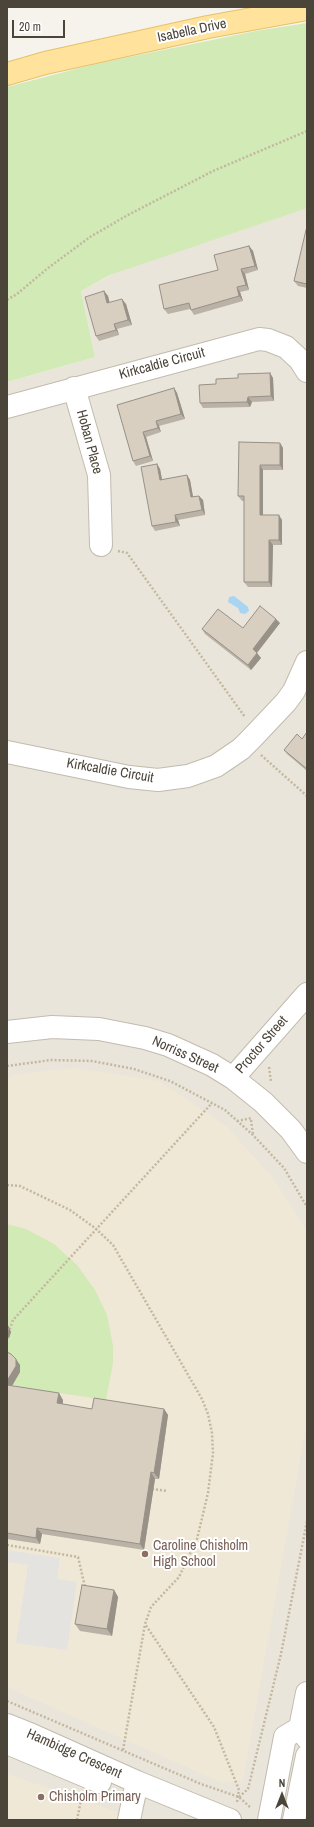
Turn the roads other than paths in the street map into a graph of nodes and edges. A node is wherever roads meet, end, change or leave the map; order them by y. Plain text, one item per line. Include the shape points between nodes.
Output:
1 (307, 9) edge
2 (7, 74) edge
3 (307, 371) edge
4 (74, 388) junction
5 (7, 407) edge
6 (101, 545) road end
7 (307, 662) edge
8 (7, 752) edge
9 (307, 994) edge
10 (7, 1032) edge
11 (233, 1078) junction
12 (307, 1152) edge
13 (307, 1693) edge
14 (7, 1725) edge
15 (304, 1733) edge
16 (7, 1743) edge
17 (307, 1756) edge
18 (135, 1790) junction
19 (232, 1814) edge
20 (129, 1820) edge
21 (191, 1820) edge
22 (268, 1820) edge
23 (294, 1820) edge

1 - 2 main road, Isabella Drive via 208,27 45,63
3 - 4 street, Kirkcaldie Circuit via 286,347 259,339
4 - 5 street, Kirkcaldie Circuit
4 - 6 street, Hoban Place via 98,475
7 - 8 street, Kirkcaldie Circuit via 286,702 241,749 216,766 188,776 158,780 129,777
9 - 11 street, Proctor Street
10 - 11 street, Norriss Street via 52,1027 98,1029 145,1038 168,1045 212,1065
11 - 12 street, Norriss Street via 264,1102 291,1130
13 - 15 street
14 - 18 street, Hambidge Crescent via 32,1735
15 - 22 street via 285,1737
16 - 18 street, Hambidge Crescent via 86,1775
17 - 23 street
18 - 19 street, Hambidge Crescent
18 - 20 street
18 - 21 street, Hambidge Crescent

